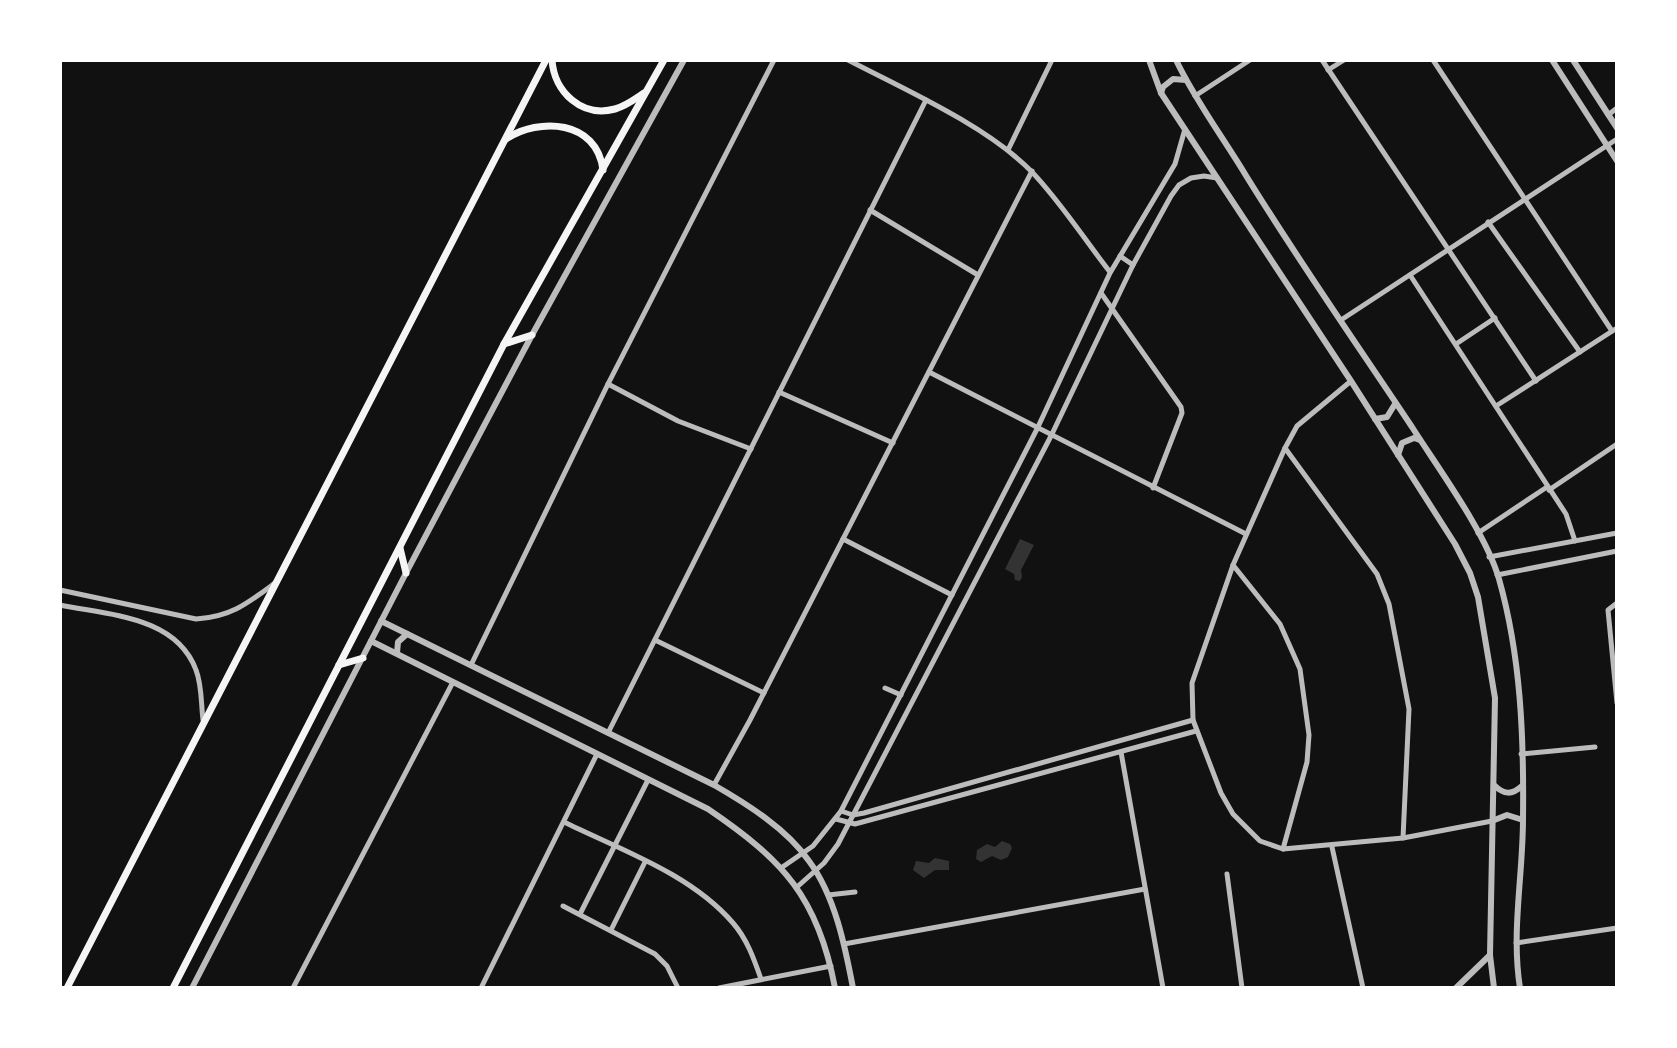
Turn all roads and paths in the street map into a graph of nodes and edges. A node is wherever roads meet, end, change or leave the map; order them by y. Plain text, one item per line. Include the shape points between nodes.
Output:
1 (549, 60) edge
2 (664, 60) edge
3 (684, 60) edge
4 (774, 60) edge
5 (848, 60) edge
6 (1052, 60) edge
7 (1149, 60) edge
8 (1176, 60) edge
9 (1250, 60) edge
10 (1322, 60) edge
11 (1344, 60) edge
12 (1433, 60) edge
13 (1552, 60) edge
14 (1573, 60) edge
15 (1328, 70) junction
16 (1186, 80) junction
17 (646, 92) junction
18 (1161, 93) junction
19 (1195, 96) junction
20 (926, 100) junction
21 (1617, 108) edge
22 (1608, 115) junction
23 (1185, 128) junction
24 (1617, 128) edge
25 (1617, 139) edge
26 (505, 140) junction
27 (1607, 145) junction
28 (1008, 150) junction
29 (1617, 161) edge
30 (1032, 171) junction
31 (603, 172) junction
32 (1217, 178) junction
33 (1525, 200) junction
34 (870, 210) junction
35 (1488, 222) junction
36 (1449, 248) junction
37 (1120, 256) junction
38 (1133, 265) junction
39 (1110, 273) junction
40 (978, 275) junction
41 (1410, 275) junction
42 (1101, 293) junction
43 (1112, 308) junction
44 (1495, 318) junction
45 (1341, 320) junction
46 (1615, 329) edge
47 (532, 335) junction
48 (504, 344) junction
49 (1456, 344) junction
50 (1580, 352) junction
51 (929, 372) junction
52 (1351, 381) junction
53 (1536, 381) junction
54 (608, 384) junction
55 (779, 392) junction
56 (1395, 402) junction
57 (1496, 406) junction
58 (1375, 419) junction
59 (1037, 429) junction
60 (1051, 436) junction
61 (1420, 440) junction
62 (893, 443) junction
63 (1617, 444) edge
64 (1285, 448) junction
65 (751, 449) junction
66 (1398, 455) junction
67 (1153, 488) junction
68 (1548, 489) junction
69 (1478, 533) junction
70 (1617, 533) edge
71 (1246, 534) junction
72 (843, 539) junction
73 (1575, 541) junction
74 (400, 547) junction
75 (1617, 551) edge
76 (1489, 557) junction
77 (1233, 565) junction
78 (406, 573) junction
79 (1497, 575) junction
80 (279, 580) junction
81 (60, 590) edge
82 (952, 595) junction
83 (87, 596) junction
84 (1617, 603) edge
85 (60, 605) edge
86 (85, 610) junction
87 (381, 621) junction
88 (407, 634) junction
89 (655, 640) junction
90 (371, 641) junction
91 (397, 653) junction
92 (363, 658) junction
93 (339, 665) junction
94 (471, 665) junction
95 (453, 682) junction
96 (885, 688) dead end
97 (764, 693) junction
98 (901, 695) junction
99 (1617, 703) edge
100 (203, 720) junction
101 (1193, 720) junction
102 (1196, 731) junction
103 (608, 733) junction
104 (1595, 747) dead end
105 (1121, 752) junction
106 (597, 754) junction
107 (1521, 754) junction
108 (1022, 768) junction
109 (1026, 778) junction
110 (648, 780) junction
111 (714, 785) junction
112 (1494, 785) junction
113 (1522, 786) junction
114 (841, 811) junction
115 (853, 815) junction
116 (836, 819) junction
117 (1523, 820) junction
118 (1492, 821) junction
119 (564, 822) junction
120 (849, 823) junction
121 (1403, 838) junction
122 (614, 847) junction
123 (1332, 847) junction
124 (1283, 849) junction
125 (803, 854) junction
126 (645, 862) junction
127 (781, 868) junction
128 (815, 872) junction
129 (1227, 874) dead end
130 (797, 887) junction
131 (1145, 889) junction
132 (855, 892) dead end
133 (827, 896) junction
134 (563, 906) dead end
135 (580, 914) junction
136 (1617, 928) edge
137 (611, 930) junction
138 (1516, 943) junction
139 (844, 944) junction
140 (1490, 955) junction
141 (831, 966) junction
142 (761, 979) junction
143 (67, 988) edge
144 (173, 988) edge
145 (192, 988) edge
146 (293, 988) edge
147 (481, 988) edge
148 (678, 988) edge
149 (719, 988) edge
150 (835, 988) edge
151 (853, 988) edge
152 (1163, 988) edge
153 (1242, 988) edge
154 (1363, 988) edge
155 (1456, 988) edge
156 (1494, 988) edge
157 (1520, 988) edge

1 - 17 main road via 563,92 588,109 618,108
1 - 26 main road
2 - 17 main road
3 - 47 street
4 - 54 street
5 - 20 street
6 - 28 street
7 - 18 street
8 - 16 street
9 - 19 street
10 - 15 street
11 - 15 street
12 - 33 street
13 - 27 street
14 - 22 street
15 - 36 street
16 - 18 street via 1173,79
16 - 19 street
17 - 31 main road
18 - 23 street
19 - 45 street
20 - 28 street
20 - 34 street
21 - 22 street
22 - 24 street
23 - 32 street
23 - 37 street via 1175,164
25 - 27 street
26 - 31 main road via 537,125 572,130 594,146
26 - 80 main road
27 - 29 street
27 - 33 street
28 - 30 street
30 - 39 street
30 - 40 street
31 - 48 main road
32 - 38 street via 1191,178 1174,190
32 - 52 street
33 - 35 street
33 - 46 street
34 - 40 street
34 - 55 street
35 - 36 street
35 - 50 street
36 - 41 street
36 - 44 street
37 - 38 street
37 - 39 street
38 - 43 street
39 - 42 street
40 - 51 street
41 - 45 street
41 - 49 street
42 - 43 street
42 - 59 street
43 - 60 street
43 - 67 street via 1181,407
44 - 49 street
44 - 53 street
45 - 56 street
46 - 50 street
47 - 48 main road
47 - 78 street
48 - 74 main road
49 - 57 street
50 - 53 street
51 - 59 street
51 - 62 street
52 - 58 street
52 - 64 street via 1297,426
53 - 57 street
54 - 65 street via 678,421
54 - 94 street
55 - 62 street
55 - 65 street
56 - 58 street via 1391,413
56 - 61 street
57 - 68 street
58 - 66 street
59 - 60 street
59 - 82 street
60 - 67 street
60 - 115 street
61 - 66 street via 1402,443
61 - 69 street
62 - 72 street
63 - 68 street
64 - 71 street
64 - 121 street via 1377,574 1389,604 1409,709
65 - 89 street
66 - 112 street via 1455,544 1478,597 1495,698
67 - 71 street
68 - 69 street
68 - 73 street via 1566,514
69 - 76 street
70 - 73 street
71 - 77 street
72 - 82 street
72 - 97 street
73 - 76 street
74 - 78 main road
74 - 93 main road
75 - 79 street
76 - 79 street
77 - 101 street via 1192,683
77 - 124 street via 1280,624 1300,669 1309,735 1307,762
78 - 87 street
79 - 107 street via 1513,636
80 - 83 street via 241,608 217,618 196,619
80 - 100 main road
81 - 83 street
82 - 98 street
83 - 86 street
84 - 99 street via 1608,610
85 - 86 street
86 - 100 street via 169,633 197,671
87 - 88 street
87 - 90 street
88 - 91 street via 398,642
88 - 94 street
89 - 97 street
89 - 103 street
90 - 91 street
90 - 92 street
91 - 95 street
92 - 93 main road
92 - 145 street
93 - 144 main road
94 - 103 street
95 - 106 street
95 - 146 street
96 - 98 street
97 - 111 street
98 - 114 street
100 - 143 main road
101 - 102 street
101 - 108 street
102 - 105 street
102 - 124 street via 1233,814 1260,841
103 - 111 street
104 - 107 street
105 - 109 street
105 - 131 street
106 - 110 street
106 - 119 street
107 - 113 street
108 - 109 street
108 - 115 street
109 - 120 street
110 - 122 street
110 - 127 street via 725,820
111 - 125 street
112 - 113 street via 1508,794
112 - 118 street
113 - 117 street
114 - 115 street
114 - 116 street
115 - 120 street
116 - 120 street
116 - 125 street
117 - 118 street via 1507,815
117 - 138 street
118 - 121 street
118 - 140 street
119 - 122 street
119 - 147 street
120 - 128 street
121 - 123 street
122 - 126 street
122 - 135 street
123 - 124 street
123 - 154 street
125 - 127 street
125 - 128 street
126 - 137 street
126 - 142 street via 714,903 735,926
127 - 130 street
128 - 130 street
128 - 133 street
129 - 153 street
130 - 141 street
131 - 139 street
131 - 152 street
132 - 133 street
133 - 139 street
134 - 135 street
135 - 137 street
136 - 138 street
137 - 148 street via 655,954
138 - 157 street
139 - 151 street
140 - 155 street
140 - 156 street
141 - 142 street
141 - 150 street
142 - 149 street

